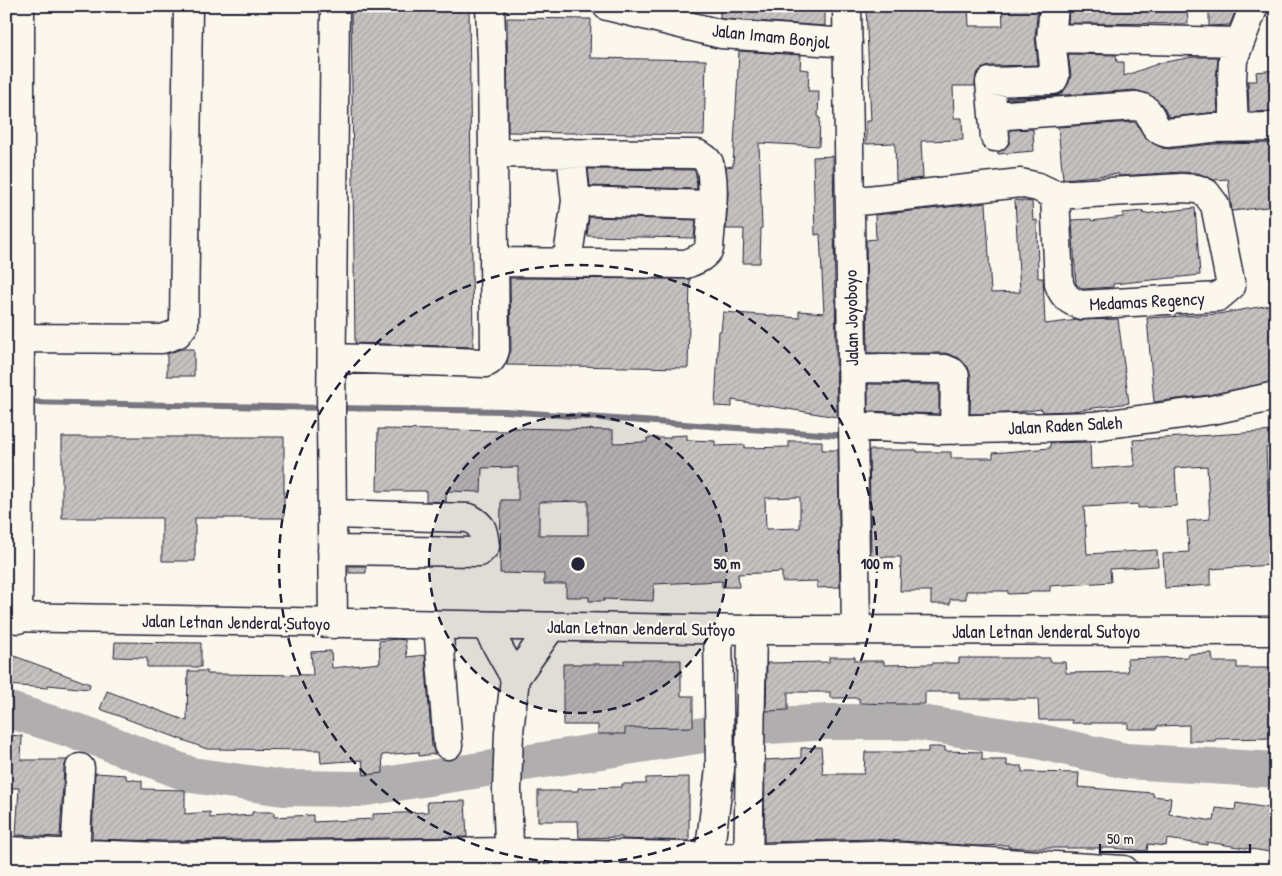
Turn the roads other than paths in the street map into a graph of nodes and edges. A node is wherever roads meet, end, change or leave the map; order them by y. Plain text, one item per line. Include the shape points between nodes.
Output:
1 (20, 6) edge
2 (188, 6) edge
3 (335, 6) edge
4 (490, 6) edge
5 (607, 6) edge
6 (848, 6) edge
7 (1054, 6) edge
8 (1254, 6) edge
9 (1051, 38) junction
10 (1240, 42) junction
11 (848, 43) junction
12 (13, 87) edge
13 (1276, 127) edge
14 (1234, 128) junction
15 (494, 153) junction
16 (571, 153) junction
17 (1055, 195) junction
18 (576, 201) junction
19 (850, 202) junction
20 (711, 204) junction
21 (13, 214) edge
22 (495, 262) junction
23 (567, 262) junction
24 (13, 300) edge
25 (20, 338) junction
26 (332, 358) junction
27 (852, 368) junction
28 (1276, 396) edge
29 (954, 430) junction
30 (853, 439) junction
31 (332, 514) junction
32 (12, 543) edge
33 (332, 550) junction
34 (12, 618) edge
35 (334, 624) junction
36 (438, 626) junction
37 (486, 626) junction
38 (551, 627) junction
39 (718, 630) junction
40 (752, 630) junction
41 (856, 630) junction
42 (1276, 631) edge
43 (516, 678) junction
44 (448, 745) dead end
45 (720, 760) junction
46 (750, 760) junction
47 (80, 768) dead end
48 (6, 851) edge
49 (61, 859) edge
50 (510, 861) edge
51 (871, 862) edge
52 (709, 863) edge
53 (748, 863) edge
54 (1124, 870) edge

1 - 12 main road
2 - 25 main road via 184,325 177,334 162,339
3 - 26 main road
4 - 15 main road
5 - 11 main road, Jalan Imam Bonjol via 721,34
6 - 11 main road, Jalan Joyoboyo
7 - 9 main road
8 - 10 main road
9 - 10 main road
9 - 14 main road via 1053,80 991,81 994,126 1135,106 1144,107 1161,132
10 - 14 main road via 1233,60
11 - 19 main road, Jalan Joyoboyo
12 - 21 main road
13 - 14 main road
15 - 16 main road
15 - 22 main road
16 - 18 main road
16 - 20 main road via 703,156 712,176
17 - 17 main road, Medamas Regency via 1059,284 1063,294 1072,302 1082,305 1218,297 1231,286 1214,205 1206,193 1182,188
17 - 19 main road, Medamas Regency via 1020,183
18 - 20 main road
18 - 23 main road
19 - 27 main road, Jalan Joyoboyo
20 - 23 main road via 709,249 697,260 686,264
21 - 24 main road
22 - 23 main road
22 - 26 main road via 495,350 488,362
24 - 25 main road
25 - 32 main road via 20,423
26 - 31 main road
27 - 29 main road via 946,369 952,372 955,376
27 - 30 main road, Jalan Joyoboyo
28 - 29 main road, Jalan Raden Saleh via 1212,410 1094,426
29 - 30 main road, Jalan Raden Saleh
30 - 41 main road, Jalan Joyoboyo
31 - 33 main road
31 - 33 main road via 469,518 482,528 485,546 479,552
32 - 34 main road
33 - 35 main road
34 - 35 main road, Jalan Letnan Jenderal Sutoyo
35 - 36 main road, Jalan Letnan Jenderal Sutoyo
36 - 37 main road, Jalan Letnan Jenderal Sutoyo
36 - 44 main road
37 - 38 main road, Jalan Letnan Jenderal Sutoyo
37 - 43 main road
38 - 39 main road, Jalan Letnan Jenderal Sutoyo
38 - 43 main road
39 - 40 main road, Jalan Letnan Jenderal Sutoyo
39 - 45 main road
40 - 41 main road, Jalan Letnan Jenderal Sutoyo
40 - 46 main road
41 - 42 main road, Jalan Letnan Jenderal Sutoyo
43 - 50 main road via 509,732 507,790
45 - 46 main road
45 - 52 main road
46 - 53 main road
47 - 49 main road
48 - 49 main road
49 - 50 main road
50 - 52 main road
51 - 53 main road
51 - 54 main road
52 - 53 main road

